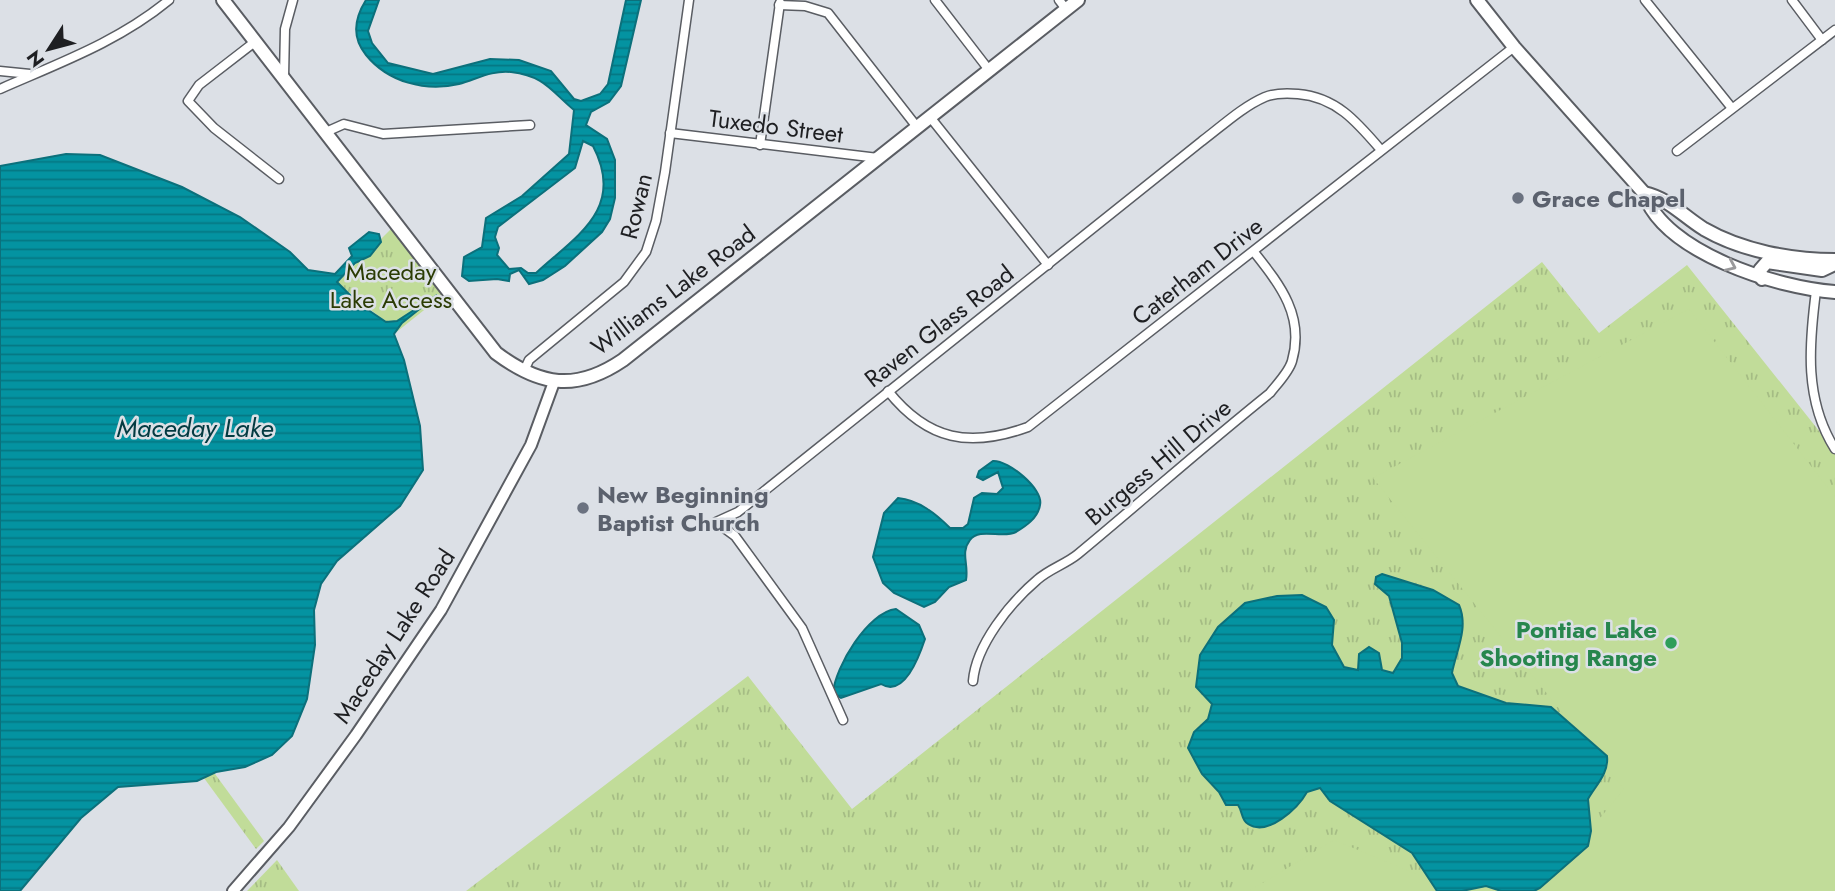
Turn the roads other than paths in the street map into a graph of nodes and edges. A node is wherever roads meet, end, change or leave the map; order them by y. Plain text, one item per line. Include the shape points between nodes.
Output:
1 (169, 0) edge
2 (223, 0) edge
3 (293, 0) edge
4 (689, 0) edge
5 (935, 0) edge
6 (1078, 0) edge
7 (1477, 0) edge
8 (1645, 0) edge
9 (1792, 0) edge
10 (780, 3) edge
11 (1062, 5) edge
12 (1835, 30) edge
13 (1822, 40) junction
14 (256, 41) junction
15 (1514, 47) junction
16 (989, 70) junction
17 (0, 71) edge
18 (36, 74) junction
19 (284, 77) junction
20 (0, 89) edge
21 (1731, 107) junction
22 (930, 117) junction
23 (530, 125) dead end
24 (917, 127) junction
25 (326, 132) junction
26 (670, 133) junction
27 (760, 145) junction
28 (1381, 149) junction
29 (1677, 151) dead end
30 (877, 158) junction
31 (279, 179) dead end
32 (1644, 192) junction
33 (1703, 228) junction
34 (1691, 243) junction
35 (1254, 252) junction
36 (1835, 262) edge
37 (1048, 265) junction
38 (1762, 279) junction
39 (1816, 290) junction
40 (1835, 292) edge
41 (524, 371) junction
42 (554, 382) junction
43 (888, 391) junction
44 (1835, 449) edge
45 (973, 681) dead end
46 (843, 720) dead end
47 (233, 891) edge

1 - 18 street via 149,17 83,54
2 - 14 main road, Williams Lake Road
3 - 19 street via 285,29
4 - 26 street, Rowan
5 - 16 street
6 - 11 main road, Williams Lake Road
7 - 15 main road
8 - 21 street
9 - 13 street
10 - 24 street via 828,13
10 - 27 street
11 - 16 main road, Williams Lake Road
12 - 13 street
13 - 21 street
14 - 19 main road, Williams Lake Road
14 - 31 street via 199,85 188,100 214,128
15 - 28 street, Caterham Drive
15 - 32 main road
16 - 22 main road, Williams Lake Road
17 - 18 street
18 - 20 street
19 - 25 main road, Williams Lake Road
21 - 29 street
22 - 24 main road, Williams Lake Road
22 - 37 street
23 - 25 street via 383,134 344,124
24 - 30 main road, Williams Lake Road
25 - 41 main road, Williams Lake Road via 490,345
26 - 27 street, Tuxedo Street
26 - 41 street, Rowan via 656,222 646,252 624,282 529,360
27 - 30 street, Tuxedo Street
28 - 35 street, Caterham Drive
28 - 37 street, Raven Glass Road via 1333,103 1315,95 1267,96 1202,141
30 - 42 main road, Williams Lake Road via 623,360 586,378
32 - 33 main road via 1661,197
32 - 34 main road via 1650,209
33 - 34 main road
33 - 36 main road via 1741,245 1804,260
34 -> 38 main road
35 - 43 street, Caterham Drive via 1028,427 996,439 962,438 909,415
35 - 45 street, Burgess Hill Drive via 1292,305 1296,330 1292,363 1270,393 1074,557 1038,579 988,642 975,663
36 - 38 main road via 1822,270 1767,262 1760,270
37 - 43 street, Raven Glass Road
38 - 39 main road
39 - 40 main road
39 - 44 street via 1809,367 1814,396
41 - 42 main road, Williams Lake Road
42 - 47 street, Maceday Lake Road via 531,445 441,610 304,807
43 - 46 street, Raven Glass Road via 738,512 716,522 735,536 802,628

